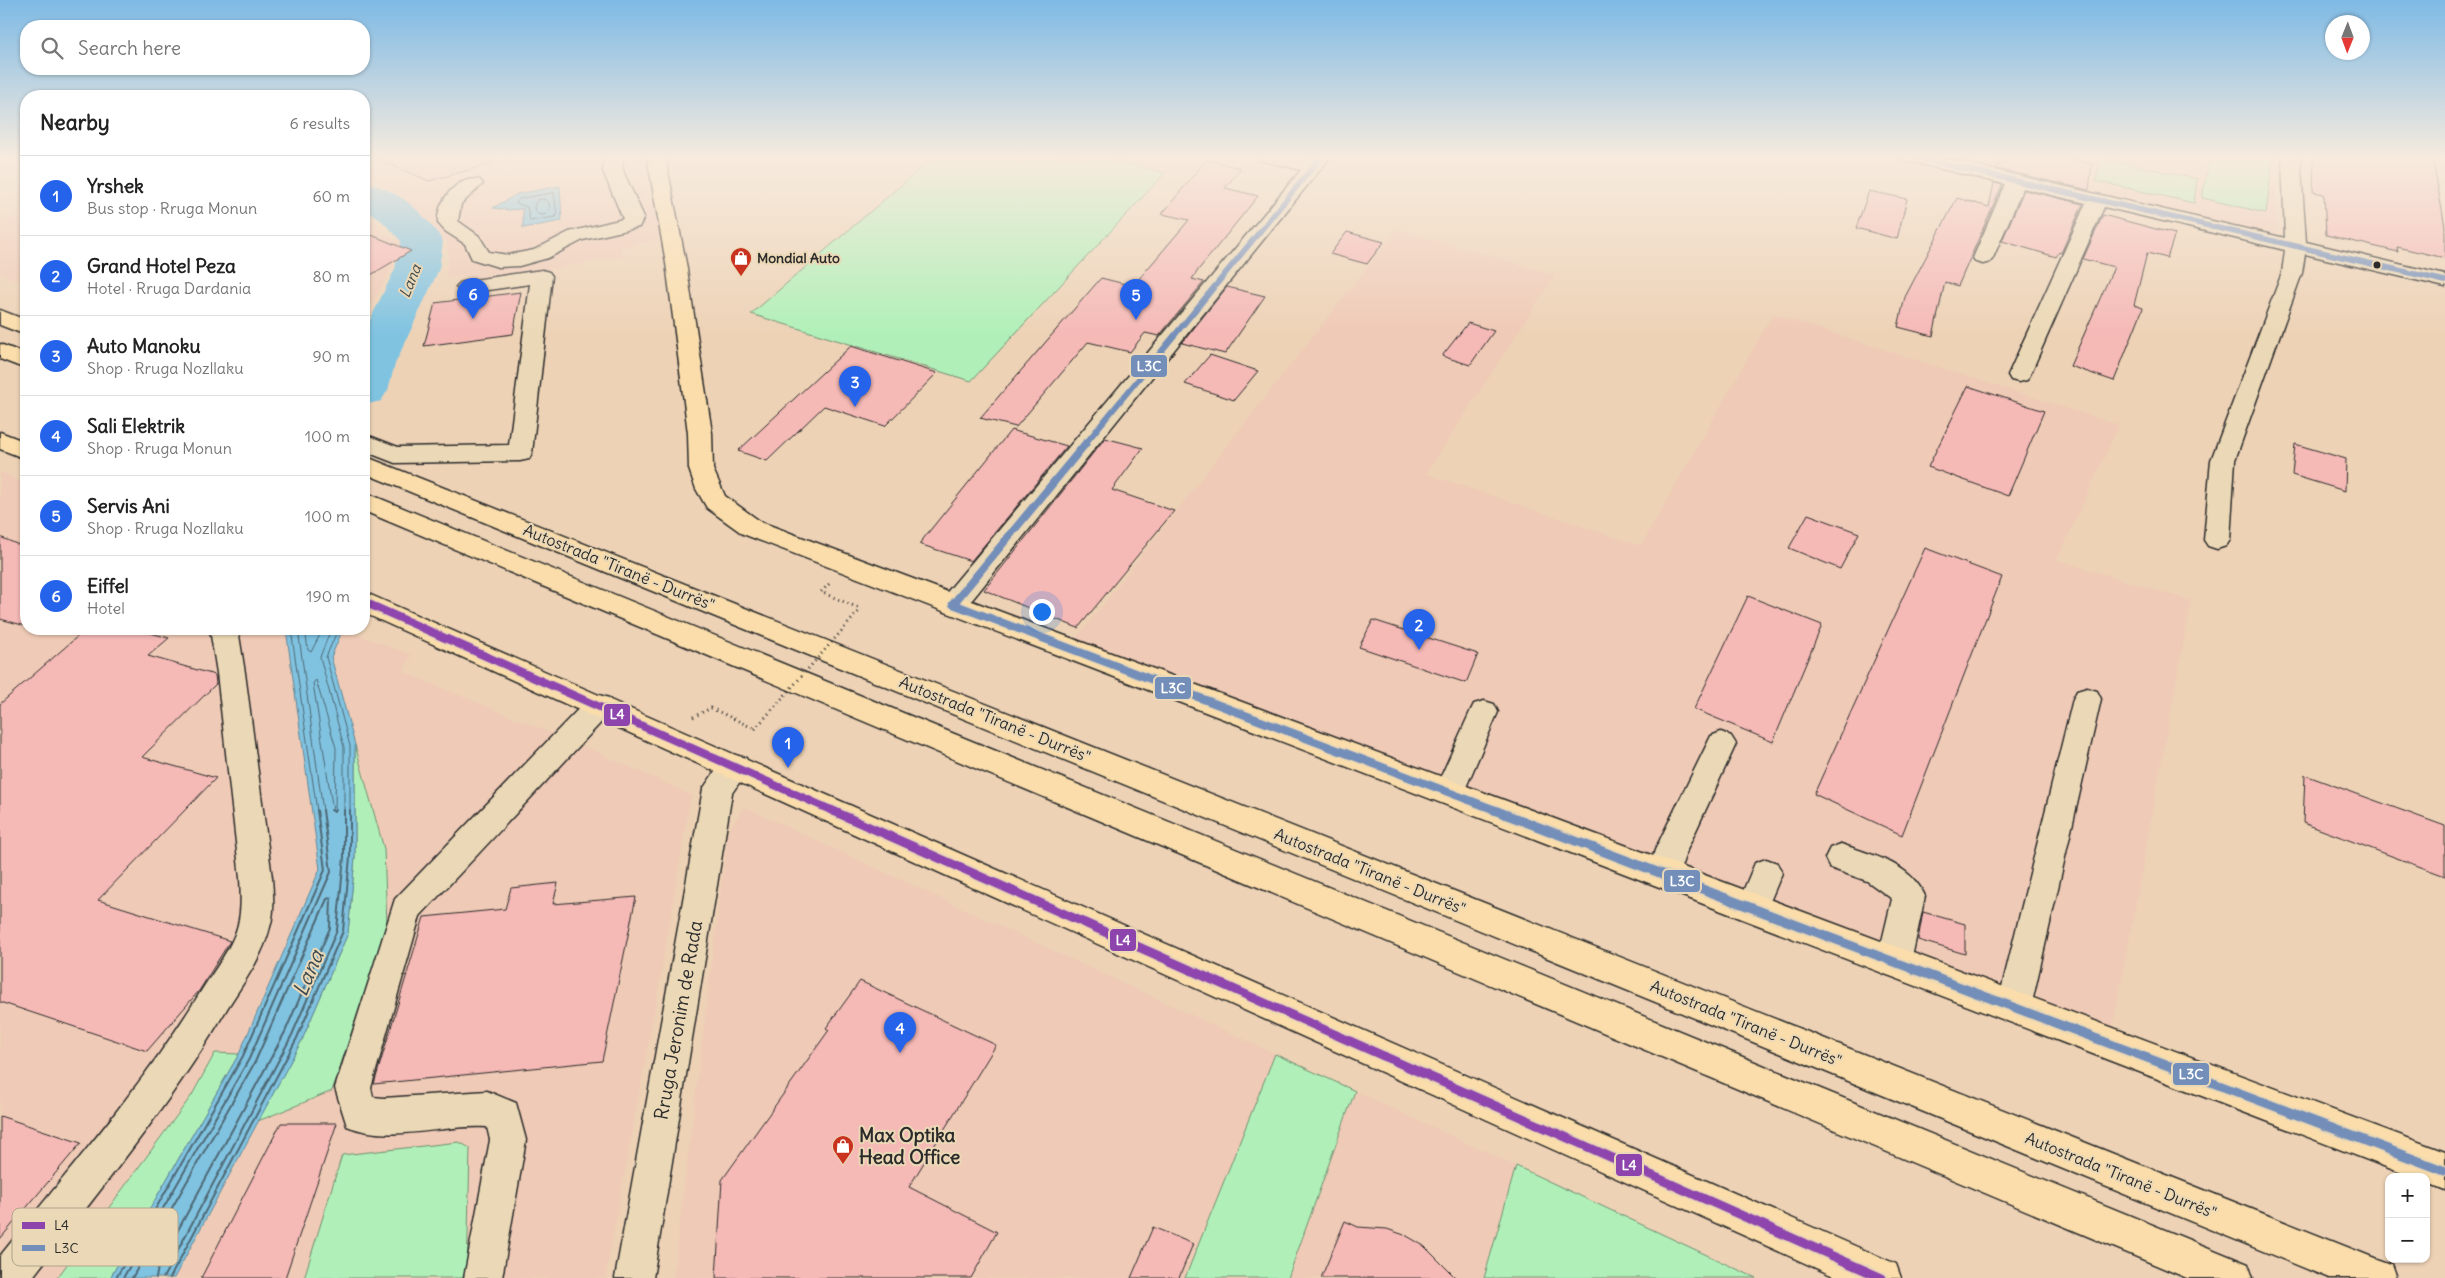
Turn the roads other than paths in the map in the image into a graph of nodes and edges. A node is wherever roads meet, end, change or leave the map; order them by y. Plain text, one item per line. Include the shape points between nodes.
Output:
1 (446, 216) edge
2 (633, 216) edge
3 (667, 216) edge
4 (1273, 216) edge
5 (2001, 216) edge
6 (2090, 216) edge
7 (2165, 216) edge
8 (2294, 216) edge
9 (2296, 246) junction
10 (543, 252) junction
11 (1983, 258) dead end
12 (542, 276) junction
13 (2445, 281) edge
14 (467, 287) dead end
15 (0, 317) edge
16 (20, 325) edge
17 (0, 351) edge
18 (20, 359) edge
19 (2019, 375) dead end
20 (0, 440) edge
21 (370, 445) edge
22 (20, 448) edge
23 (370, 466) edge
24 (376, 506) edge
25 (2217, 540) dead end
26 (953, 604) junction
27 (370, 605) edge
28 (225, 635) edge
29 (2087, 699) dead end
30 (599, 706) junction
31 (1484, 712) dead end
32 (1721, 744) dead end
33 (734, 767) junction
34 (1449, 792) junction
35 (1841, 858) dead end
36 (1766, 873) dead end
37 (1664, 874) junction
38 (1752, 908) junction
39 (1894, 962) junction
40 (2014, 1007) junction
41 (2445, 1171) edge
42 (61, 1208) edge
43 (16, 1266) edge
44 (7, 1278) edge
45 (483, 1278) edge
46 (634, 1278) edge
47 (1882, 1278) edge
48 (2234, 1278) edge
49 (2377, 1278) edge

1 - 10 street via 450,226 475,241 479,255 486,259 506,262
2 - 10 street via 632,223 574,237
3 - 26 main road via 700,433 701,469 716,502 752,528
4 - 26 street
5 - 11 street
6 - 19 street
7 - 9 street
8 - 9 street
9 - 13 street
9 - 25 street via 2292,273 2223,460
10 - 12 street
12 - 14 street
12 - 21 street via 520,453 395,455
15 - 16 main road
17 - 18 main road
20 - 22 main road
23 - 49 main road, Autostrada "Tiranë - Durrës"
24 - 48 main road
26 - 34 main road
27 - 30 main road
28 - 42 street via 232,664 257,895 252,936 210,1009 151,1093
29 - 40 street
30 - 33 main road
30 - 45 street via 406,908 353,1088 360,1113 384,1116 487,1108 503,1116 508,1140
31 - 34 street
32 - 37 street via 1671,850
33 - 46 street, Rruga Jeronim de Rada via 718,789
33 - 47 main road
34 - 37 main road
35 - 39 street via 1886,875 1909,896
36 - 38 street
37 - 38 main road
38 - 39 main road
39 - 40 main road
40 - 41 main road
43 - 44 street

